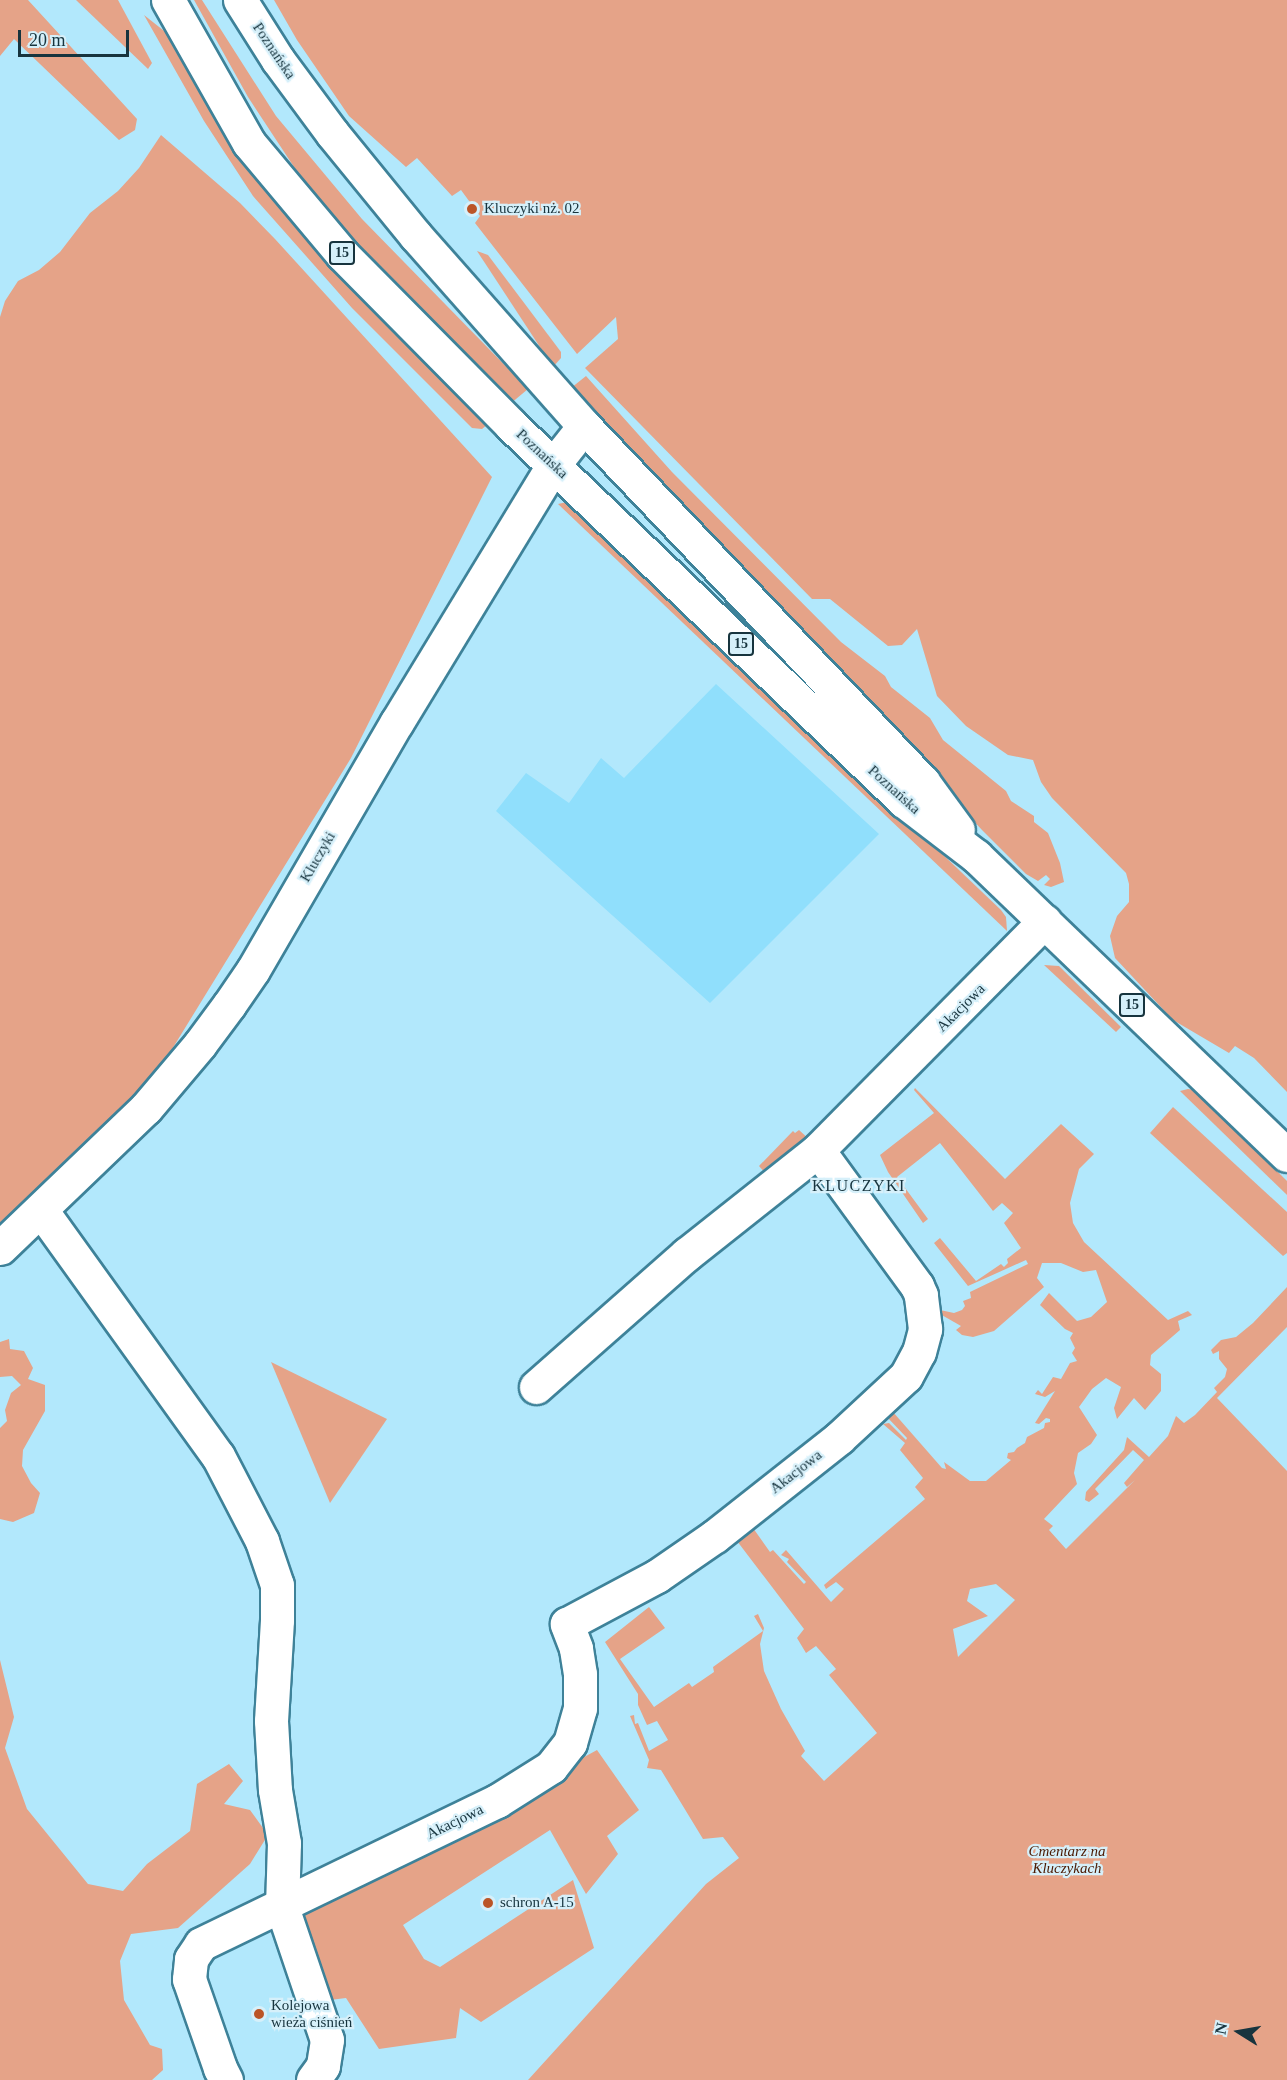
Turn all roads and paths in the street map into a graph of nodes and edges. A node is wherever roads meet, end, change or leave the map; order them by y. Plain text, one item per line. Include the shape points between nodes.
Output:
1 (168, 0) edge
2 (240, 0) edge
3 (584, 426) junction
4 (554, 464) junction
5 (976, 856) junction
6 (1045, 921) junction
7 (818, 1150) junction
8 (1287, 1155) edge
9 (40, 1210) junction
10 (0, 1248) edge
11 (536, 1387) dead end
12 (282, 1907) junction
13 (226, 2080) edge
14 (313, 2080) edge

1 - 4 street, Poznańska / 15 via 249,143 342,254
2 - 3 street, Poznańska / 15 via 278,60 391,207
3 - 4 street, Kluczyki
3 - 5 street, Poznańska / 15 via 923,782
4 - 5 street, Poznańska / 15 via 904,801
4 - 9 street, Kluczyki via 229,1005 147,1108
5 - 6 street, Poznańska / 15
6 - 7 street, Akacjowa
6 - 8 street, Poznańska / 15
7 - 11 street via 687,1254
7 - 12 street, Akacjowa via 921,1295 925,1329 919,1352 906,1376 839,1438 715,1536 657,1576 567,1624 579,1667 580,1708 570,1743 551,1767 497,1801
9 - 10 street, Kluczyki
9 - 12 street via 218,1456 262,1540 277,1585 271,1721 275,1790 284,1843
12 - 13 street, Akacjowa via 201,1944 189,1969 189,1979
12 - 14 street via 327,2040 323,2066

